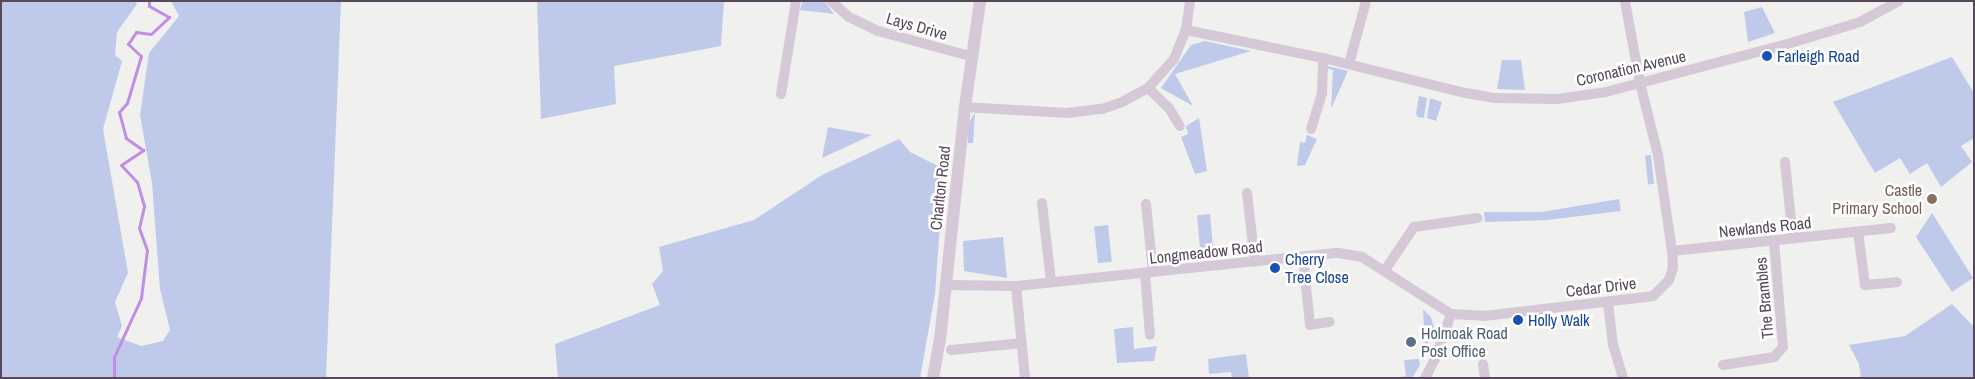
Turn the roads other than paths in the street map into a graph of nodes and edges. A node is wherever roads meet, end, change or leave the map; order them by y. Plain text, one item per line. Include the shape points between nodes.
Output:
1 (796, 1) edge
2 (831, 1) edge
3 (980, 1) edge
4 (1190, 1) edge
5 (1366, 1) edge
6 (1626, 1) edge
7 (1899, 1) edge
8 (1186, 30) junction
9 (974, 57) junction
10 (1323, 58) junction
11 (1349, 64) junction
12 (1640, 83) junction
13 (1148, 88) junction
14 (781, 94) dead end
15 (965, 106) junction
16 (1180, 126) dead end
17 (1311, 129) dead end
18 (1785, 162) dead end
19 (1247, 193) dead end
20 (1042, 203) dead end
21 (1146, 204) dead end
22 (1477, 218) dead end
23 (1891, 228) dead end
24 (1858, 232) junction
25 (1793, 239) junction
26 (1774, 241) junction
27 (1672, 251) junction
28 (1302, 257) junction
29 (1254, 262) junction
30 (1385, 270) junction
31 (1149, 272) junction
32 (1051, 282) junction
33 (1897, 282) dead end
34 (947, 285) junction
35 (1016, 286) junction
36 (1608, 303) junction
37 (1451, 314) junction
38 (1330, 322) dead end
39 (1150, 335) dead end
40 (1022, 343) junction
41 (951, 350) dead end
42 (1483, 364) dead end
43 (1722, 365) dead end
44 (933, 378) edge
45 (1025, 378) edge
46 (1425, 378) edge
47 (1485, 378) edge
48 (1623, 378) edge

1 - 14 street
2 - 9 street, Lays Drive via 849,17 878,31
3 - 9 street, Charlton Road
4 - 8 street
5 - 11 street
6 - 12 street
7 - 12 street, Coronation Avenue via 1860,22
8 - 10 street, Coronation Avenue
8 - 13 street via 1174,59
9 - 15 street, Charlton Road
10 - 11 street, Coronation Avenue
10 - 17 street via 1322,93
11 - 12 street, Coronation Avenue via 1493,98 1579,97
12 - 27 street, Cedar Drive via 1658,155
13 - 15 street via 1102,109 1067,113
13 - 16 street via 1169,108
15 - 34 street, Charlton Road
18 - 25 street
19 - 29 street
20 - 32 street
21 - 31 street
22 - 30 street via 1414,227
23 - 24 street, Newlands Road
24 - 25 street, Newlands Road
24 - 33 street via 1865,285
25 - 26 street, Newlands Road
26 - 27 street, Newlands Road
26 - 43 street, The Brambles via 1783,347 1774,357
27 - 36 street, Cedar Drive via 1673,268 1661,290 1653,296
28 - 29 street, Longmeadow Road
28 - 30 street, Longmeadow Road via 1350,253
28 - 38 street via 1310,324
29 - 31 street, Longmeadow Road
30 - 37 street, Longmeadow Road via 1428,302
31 - 32 street, Longmeadow Road
31 - 39 street
32 - 35 street, Longmeadow Road
34 - 35 street, Longmeadow Road via 970,282
34 - 44 street, Charlton Road
35 - 40 street
36 - 37 street, Cedar Drive via 1484,316
36 - 48 street via 1613,345
37 - 46 street
40 - 41 street
40 - 45 street
42 - 47 street

